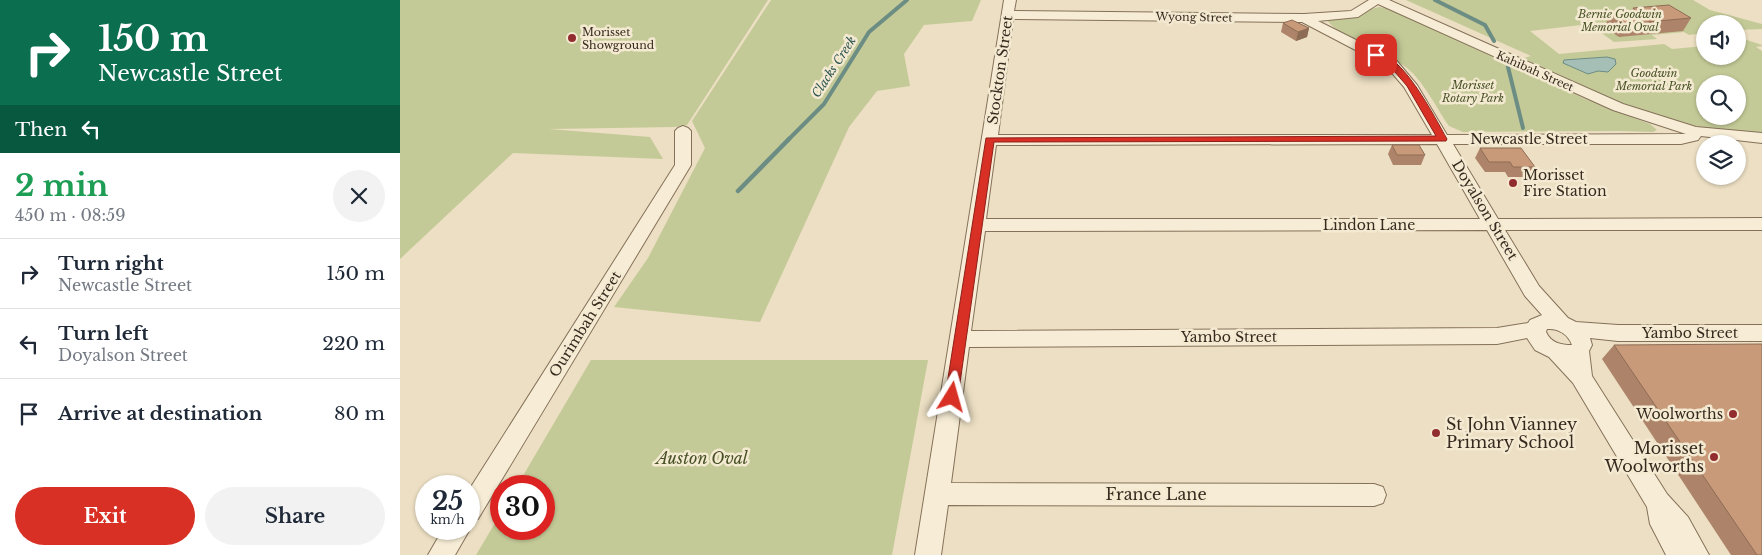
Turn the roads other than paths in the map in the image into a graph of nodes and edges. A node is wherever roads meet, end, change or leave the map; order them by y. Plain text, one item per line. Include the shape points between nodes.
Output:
1 (1378, 0) edge
2 (1009, 8) edge
3 (1304, 18) junction
4 (683, 131) dead end
5 (1694, 131) junction
6 (1762, 138) edge
7 (1442, 139) junction
8 (990, 140) junction
9 (1493, 224) junction
10 (1762, 224) edge
11 (977, 225) junction
12 (1532, 290) junction
13 (1762, 333) edge
14 (1497, 336) joint
15 (1544, 337) junction
16 (1573, 337) junction
17 (960, 339) junction
18 (1581, 377) junction
19 (480, 493) edge
20 (937, 494) junction
21 (1374, 495) dead end
22 (1658, 502) junction
23 (450, 540) edge
24 (441, 555) edge
25 (928, 555) edge
26 (1680, 555) edge
27 (1696, 555) edge

1 - 3 street, Wyong Street via 1354,14
1 - 5 street, Kahibah Street via 1602,101
2 - 3 street, Wyong Street
2 - 8 street, Stockton Street
3 - 7 street, Doyalson Street via 1391,63 1410,85
4 - 19 street, Ourimbah Street via 683,165
5 - 6 street, Newcastle Street
5 - 7 street, Newcastle Street via 1693,137 1681,139
7 - 8 street, Newcastle Street
7 - 9 street, Doyalson Street
8 - 11 street, Stockton Street
9 - 10 street, Lindon Lane
9 - 11 street, Lindon Lane
9 - 12 street, Doyalson Street
11 - 17 street, Stockton Street
12 - 15 street, Doyalson Street
12 - 16 street, Doyalson Street
13 - 16 street, Yambo Street via 1618,333
14 - 15 street, Yambo Street
14 - 17 street, Yambo Street
15 - 16 street via 1549,321
15 - 16 street via 1569,354
15 - 18 street
16 - 18 street
17 - 20 street, Stockton Street
18 - 22 street
20 - 21 street, France Lane
20 - 25 street, Stockton Street
22 - 26 street via 1662,524
22 - 27 street via 1679,525
23 - 24 street

